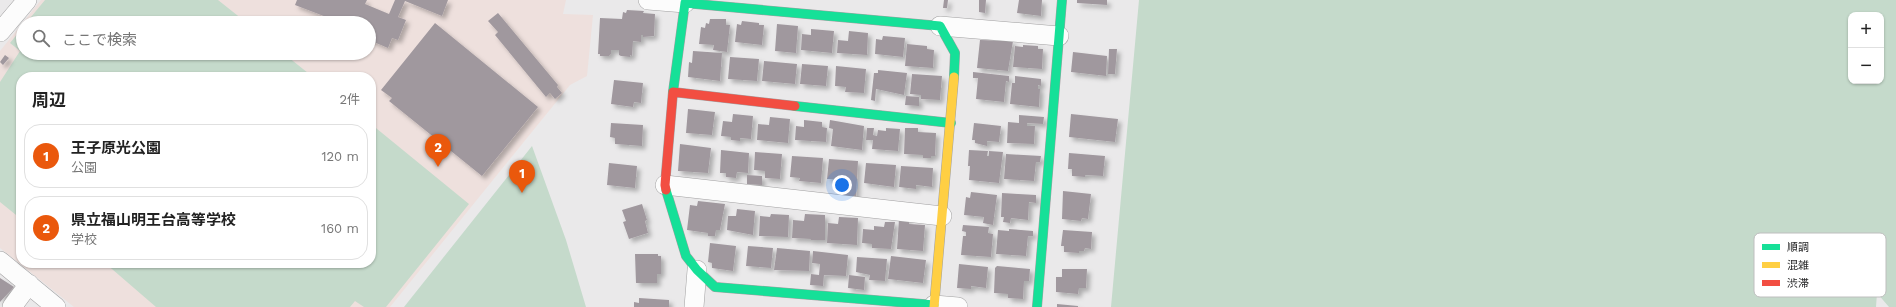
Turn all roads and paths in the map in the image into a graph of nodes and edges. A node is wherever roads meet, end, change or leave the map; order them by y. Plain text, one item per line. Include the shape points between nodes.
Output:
1 (26, 0) edge
2 (648, 0) edge
3 (1062, 0) edge
4 (685, 2) junction
5 (784, 5) edge
6 (3, 22) edge
7 (940, 26) junction
8 (1059, 36) junction
9 (673, 92) junction
10 (951, 123) junction
11 (665, 185) junction
12 (942, 216) junction
13 (0, 261) edge
14 (697, 270) junction
15 (29, 284) junction
16 (797, 301) edge
17 (934, 306) edge
18 (12, 307) edge
19 (56, 307) edge
20 (694, 307) edge
21 (958, 307) edge
22 (1036, 307) edge

1 - 6 street
2 - 4 street
3 - 8 street
4 - 5 street
4 - 9 street
5 - 7 street
7 - 8 street
7 - 10 street via 955,53
8 - 22 street
9 - 10 street
9 - 11 street
10 - 12 street
11 - 12 street
11 - 14 street via 686,256
12 - 17 street
13 - 15 street
14 - 16 street via 715,287
14 - 20 street
15 - 18 street
15 - 19 street
16 - 17 street
17 - 21 street

